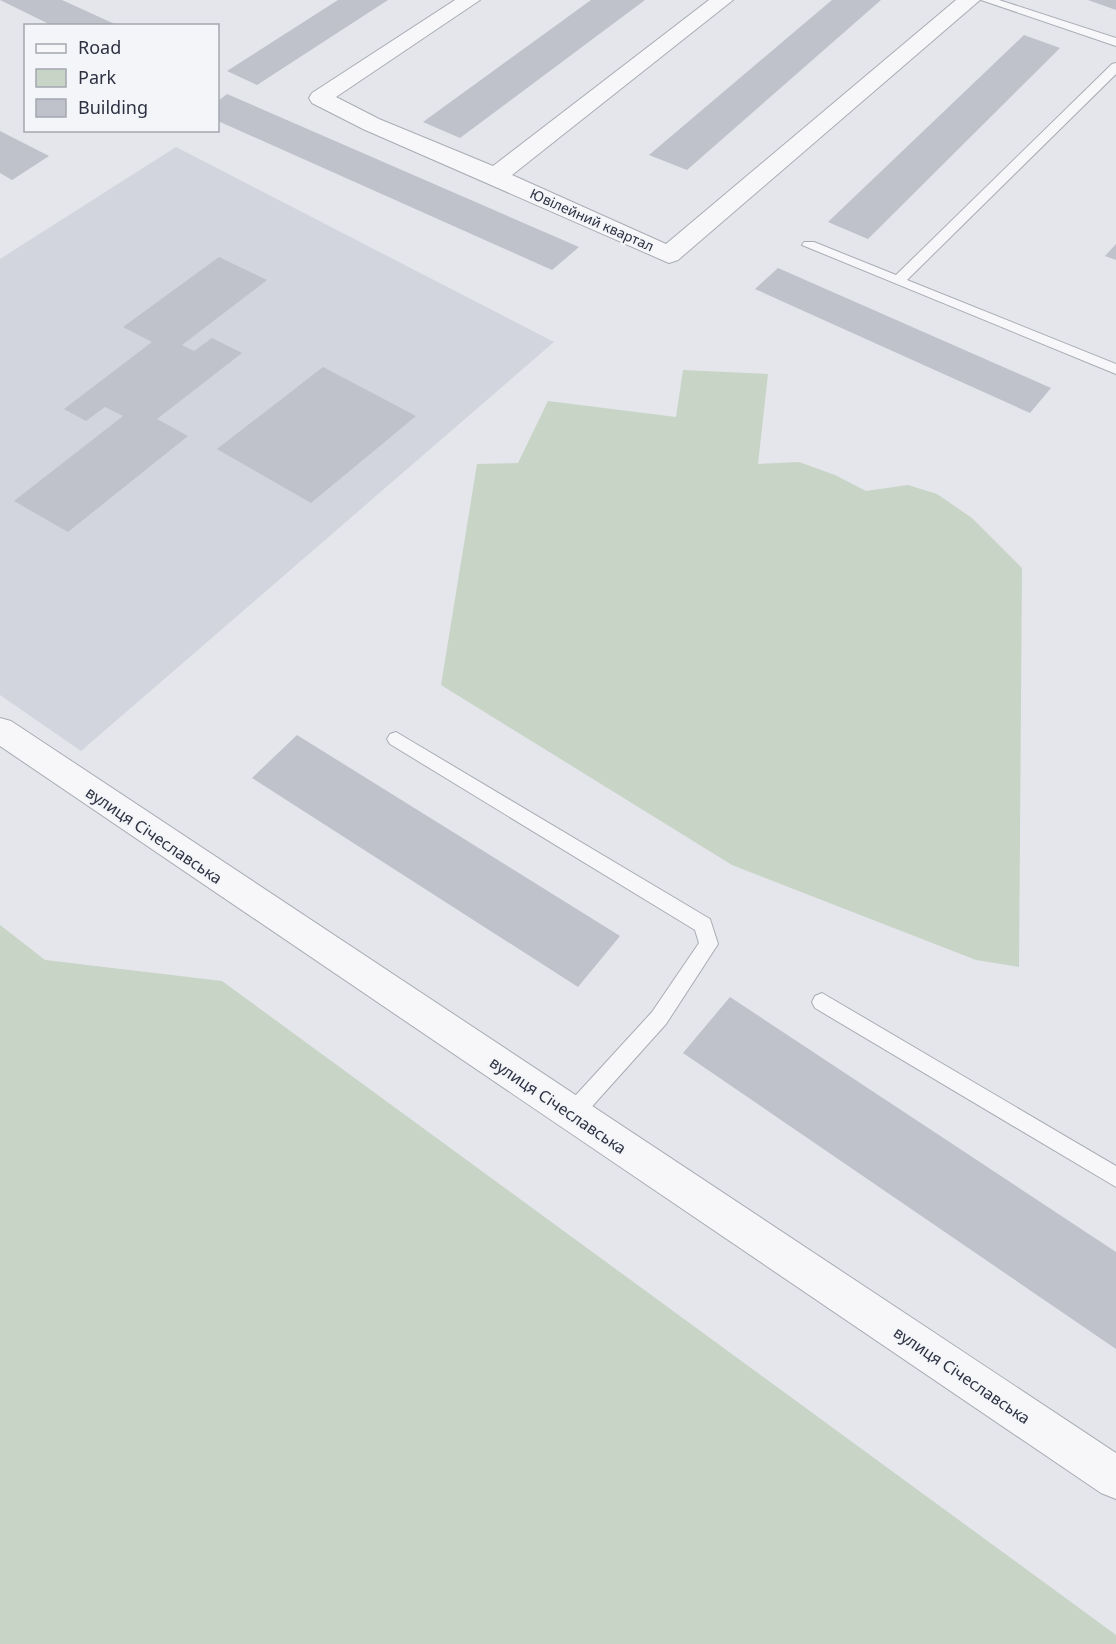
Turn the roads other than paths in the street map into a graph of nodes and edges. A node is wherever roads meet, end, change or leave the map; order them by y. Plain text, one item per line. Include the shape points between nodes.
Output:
1 (469, 0) edge
2 (722, 0) edge
3 (969, 0) edge
4 (987, 0) edge
5 (1116, 42) edge
6 (1116, 67) edge
7 (495, 176) junction
8 (809, 245) dead end
9 (898, 281) junction
10 (1116, 369) edge
11 (0, 730) edge
12 (396, 740) dead end
13 (822, 1002) dead end
14 (572, 1114) junction
15 (1116, 1177) edge
16 (1116, 1478) edge

1 - 7 street, Ювілейний квартал via 320,98
2 - 7 street
3 - 7 street, Ювілейний квартал via 669,255
4 - 5 lane
6 - 9 lane
8 - 9 lane
9 - 10 lane
11 - 14 street, вулиця Січеславська
12 - 14 lane via 703,925 709,944 659,1018
13 - 15 lane
14 - 16 street, вулиця Січеславська

